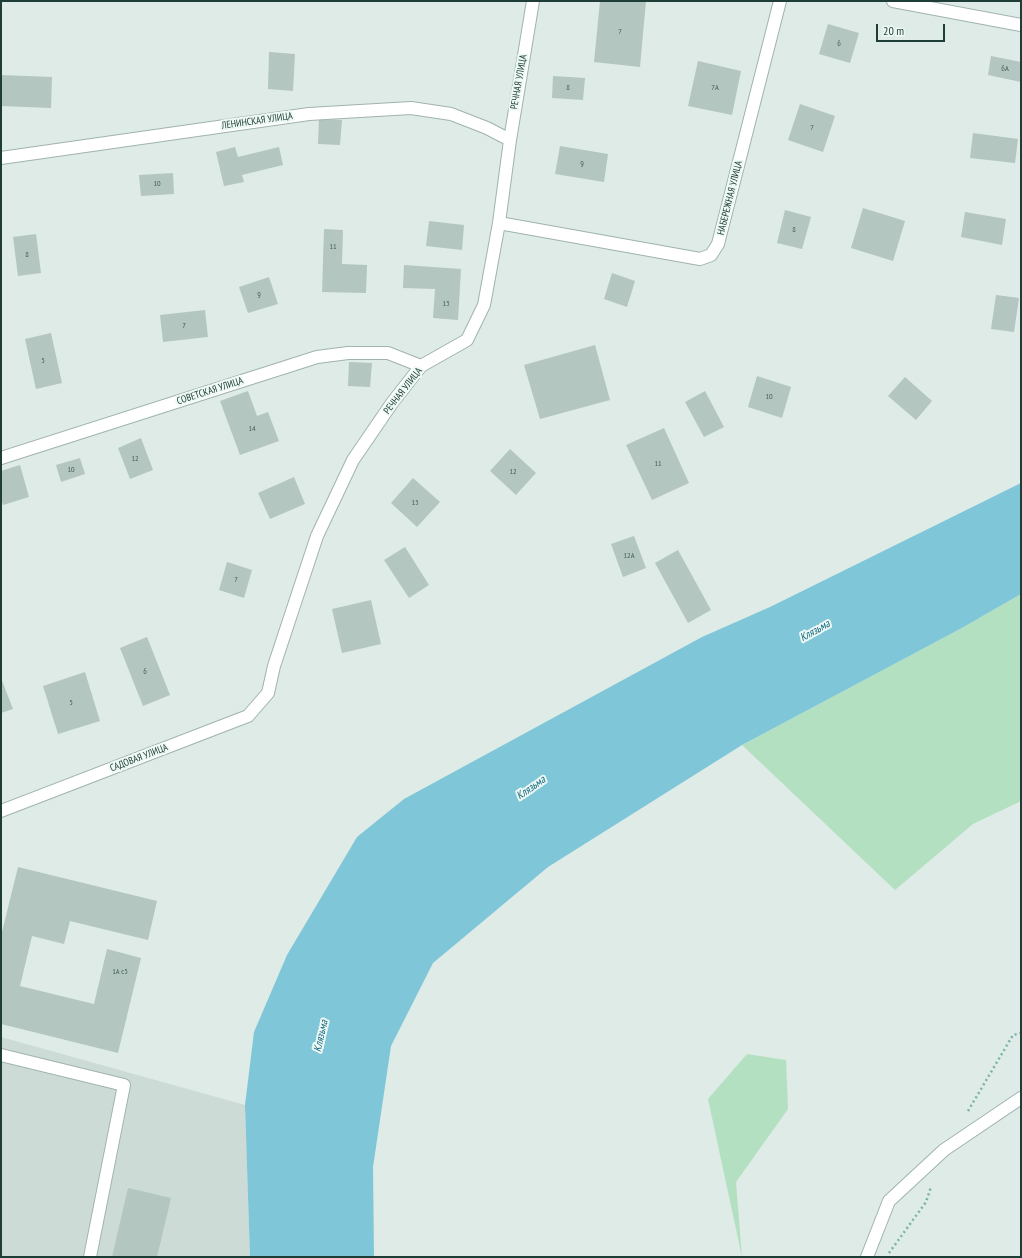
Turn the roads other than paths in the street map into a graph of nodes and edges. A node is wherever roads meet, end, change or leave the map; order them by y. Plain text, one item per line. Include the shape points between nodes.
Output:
1 (533, 1) edge
2 (780, 1) edge
3 (894, 1) edge
4 (1021, 25) edge
5 (510, 140) junction
6 (1, 158) edge
7 (499, 223) junction
8 (421, 366) junction
9 (1, 458) edge
10 (268, 693) joint
11 (1, 811) edge
12 (1, 1055) edge
13 (1021, 1098) edge
14 (90, 1257) edge
15 (867, 1257) edge

1 - 5 street, РЕЧНАЯ УЛИЦА
2 - 7 street, НАБЕРЕЖНАЯ УЛИЦА via 718,244 711,255 700,259
3 - 4 street
5 - 6 street, ЛЕНИНСКАЯ УЛИЦА via 451,114 411,108 309,114
5 - 7 street, РЕЧНАЯ УЛИЦА
7 - 8 street, РЕЧНАЯ УЛИЦА via 484,305 467,340
8 - 9 street, СОВЕТСКАЯ УЛИЦА via 388,353 348,353 317,357
8 - 10 street, РЕЧНАЯ УЛИЦА via 353,460 317,536 274,666
10 - 11 street, САДОВАЯ УЛИЦА via 248,716
12 - 14 street via 124,1085
13 - 15 street via 944,1150 889,1201

